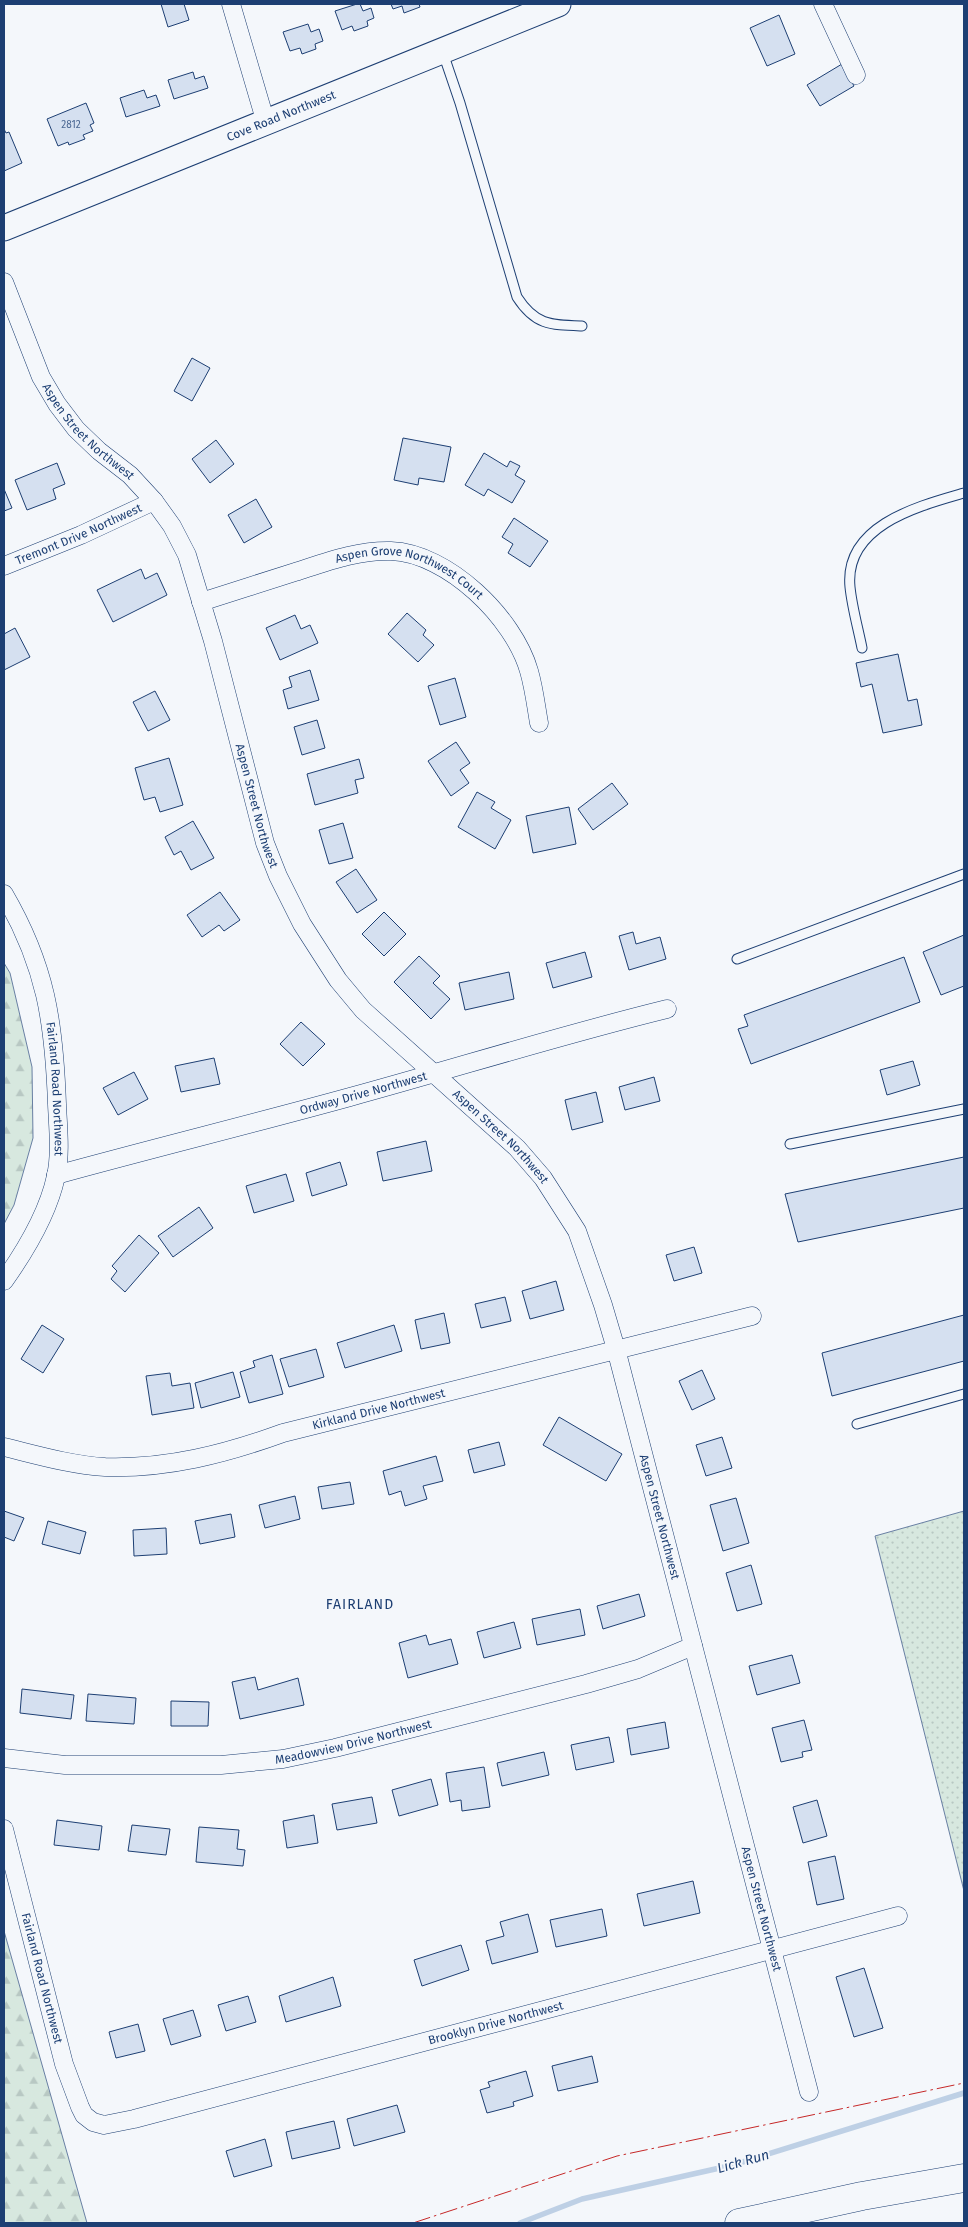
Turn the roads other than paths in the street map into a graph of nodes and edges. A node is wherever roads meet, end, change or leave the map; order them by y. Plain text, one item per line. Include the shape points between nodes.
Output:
1 (231, 4) edge
2 (558, 4) edge
3 (823, 4) edge
4 (531, 9) edge
5 (442, 51) junction
6 (856, 75) dead end
7 (266, 123) junction
8 (4, 228) edge
9 (4, 282) edge
10 (582, 326) dead end
11 (964, 493) edge
12 (154, 501) junction
13 (4, 566) edge
14 (201, 602) junction
15 (862, 648) dead end
16 (539, 724) dead end
17 (964, 874) edge
18 (4, 894) edge
19 (737, 959) dead end
20 (668, 1009) dead end
21 (434, 1074) junction
22 (964, 1109) edge
23 (790, 1144) dead end
24 (56, 1175) junction
25 (4, 1281) edge
26 (752, 1316) dead end
27 (616, 1349) junction
28 (964, 1394) edge
29 (857, 1424) dead end
30 (4, 1447) edge
31 (694, 1646) junction
32 (4, 1758) edge
33 (4, 1828) edge
34 (898, 1916) dead end
35 (772, 1950) junction
36 (809, 2092) dead end
37 (93, 2122) joint
38 (964, 2178) edge
39 (739, 2223) edge

1 - 7 street
2 - 4 main road, Cove Road Northwest
3 - 6 street
4 - 5 main road, Cove Road Northwest
5 - 7 main road, Cove Road Northwest
5 - 10 lane via 517,297 538,320 552,325
7 - 8 main road, Cove Road Northwest
9 - 12 street, Aspen Street Northwest via 41,377 57,404 76,429 130,475
11 - 15 lane via 918,506 889,520 868,536 857,552 850,586
12 - 13 street, Tremont Drive Northwest
12 - 14 street, Aspen Street Northwest via 187,555
14 - 16 street, Aspen Grove Northwest Court via 348,555 391,551 418,555 467,585 488,603 508,628 529,670
14 - 21 street, Aspen Street Northwest via 266,843 278,876 302,924 338,980 363,1010
17 - 19 lane
18 - 24 street, Fairland Road Northwest via 25,933 40,971 50,1010 59,1148
20 - 21 street, Ordway Drive Northwest via 578,1031
21 - 24 street, Ordway Drive Northwest
21 - 27 street, Aspen Street Northwest via 517,1148 562,1204 578,1231
22 - 23 lane
24 - 25 street, Fairland Road Northwest via 48,1204
26 - 27 street, Kirkland Drive Northwest
27 - 30 street, Kirkland Drive Northwest via 283,1433 240,1449 186,1462 143,1467 103,1466 64,1462
27 - 31 street, Aspen Street Northwest
28 - 29 lane
31 - 32 street, Meadowview Drive Northwest via 586,1684 282,1759 221,1765 64,1765
31 - 35 street, Aspen Street Northwest
33 - 37 street, Fairland Road Northwest via 64,2064 80,2107
34 - 35 street, Brooklyn Drive Northwest
35 - 36 street, Aspen Street Northwest
35 - 37 street, Brooklyn Drive Northwest via 134,2119 104,2124
38 - 39 highway

